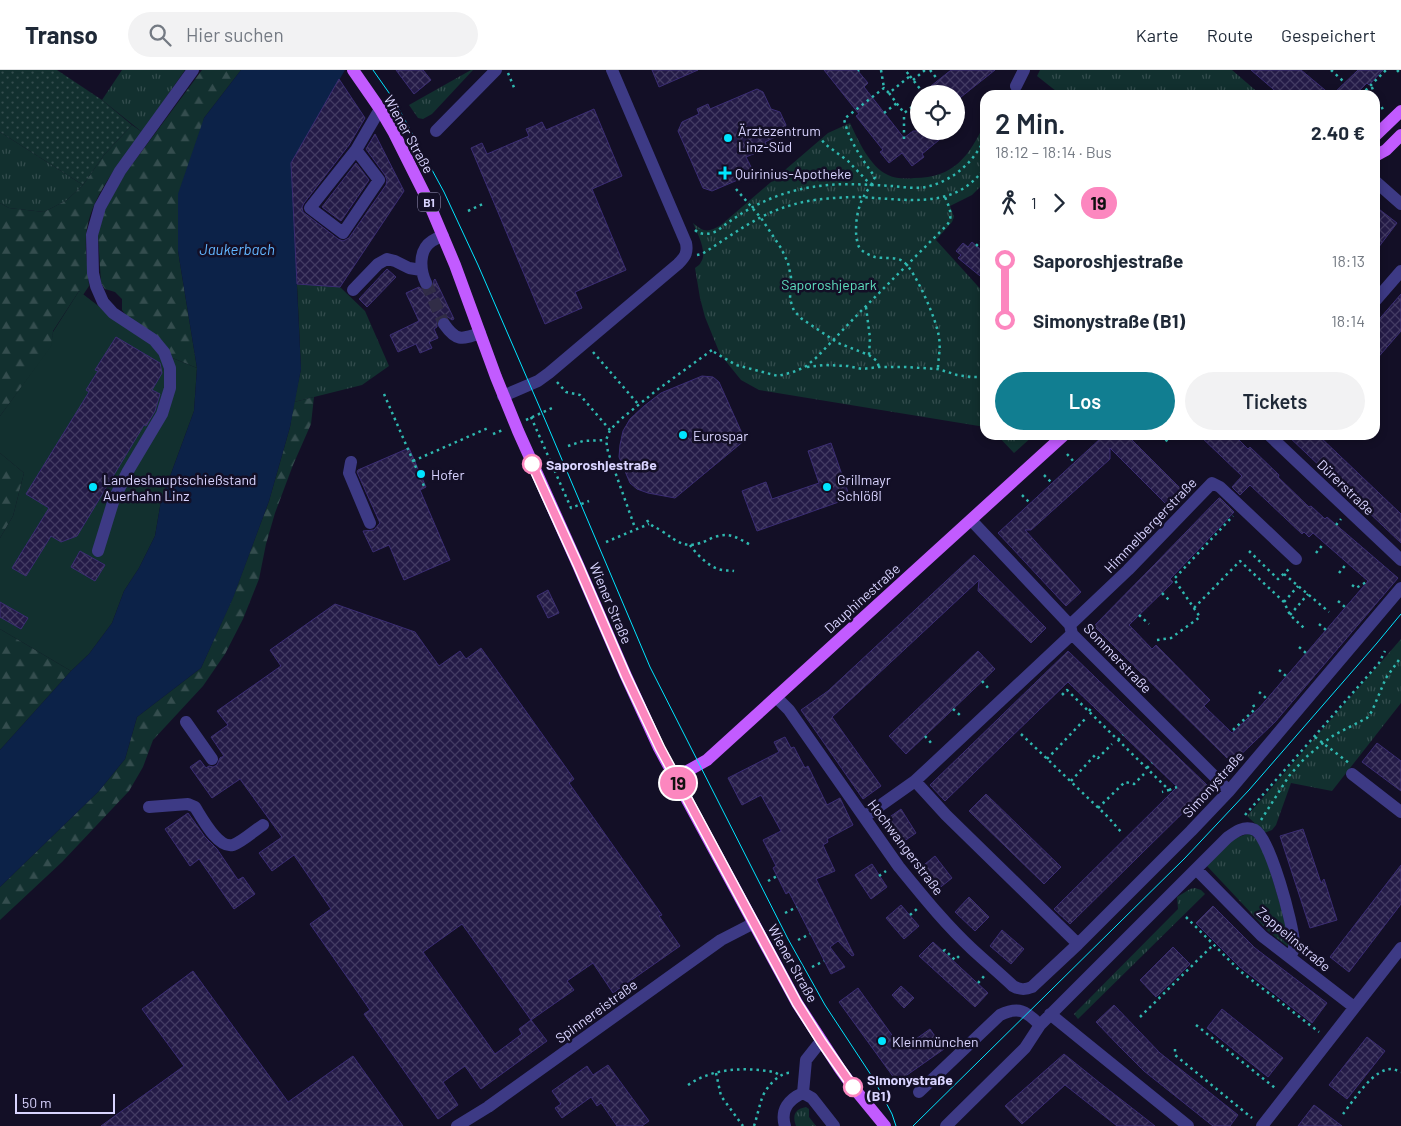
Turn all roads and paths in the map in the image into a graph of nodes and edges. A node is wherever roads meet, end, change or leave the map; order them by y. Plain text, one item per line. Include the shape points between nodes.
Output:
1 (193, 70) edge
2 (612, 70) edge
3 (881, 70) edge
4 (905, 70) edge
5 (925, 70) edge
6 (930, 70) edge
7 (1024, 70) edge
8 (1331, 70) edge
9 (1386, 70) edge
10 (1397, 70) edge
11 (502, 71) edge
12 (355, 73) edge
13 (1401, 74) edge
14 (911, 78) junction
15 (938, 80) dead end
16 (1343, 81) dead end
17 (917, 85) edge
18 (1371, 85) junction
19 (1016, 86) dead end
20 (884, 88) junction
21 (515, 90) dead end
22 (1366, 90) edge
23 (1373, 90) edge
24 (889, 93) junction
25 (897, 103) junction
26 (380, 109) junction
27 (910, 109) edge
28 (1401, 111) edge
29 (884, 113) dead end
30 (904, 113) junction
31 (436, 131) dead end
32 (1380, 131) edge
33 (806, 132) dead end
34 (1401, 135) edge
35 (904, 139) dead end
36 (980, 147) edge
37 (356, 150) junction
38 (1380, 153) edge
39 (980, 174) edge
40 (871, 185) junction
41 (1380, 185) edge
42 (736, 190) dead end
43 (945, 197) junction
44 (864, 198) junction
45 (485, 203) dead end
46 (1401, 204) edge
47 (752, 206) junction
48 (468, 211) dead end
49 (761, 218) junction
50 (692, 228) dead end
51 (443, 236) junction
52 (980, 242) edge
53 (976, 246) dead end
54 (686, 256) junction
55 (907, 265) junction
56 (421, 270) junction
57 (1401, 271) edge
58 (426, 284) tunnel mouth
59 (353, 290) dead end
60 (1380, 295) edge
61 (866, 307) junction
62 (444, 324) tunnel mouth
63 (480, 333) junction
64 (833, 340) junction
65 (592, 350) dead end
66 (869, 355) junction
67 (805, 367) junction
68 (879, 367) junction
69 (938, 369) junction
70 (980, 377) edge
71 (556, 381) dead end
72 (384, 394) dead end
73 (504, 396) junction
74 (638, 404) junction
75 (531, 418) dead end
76 (488, 428) dead end
77 (610, 430) junction
78 (606, 440) junction
79 (1059, 440) edge
80 (1165, 440) edge
81 (1274, 440) edge
82 (1168, 443) dead end
83 (568, 446) dead end
84 (1066, 454) dead end
85 (413, 461) junction
86 (351, 462) dead end
87 (1074, 462) dead end
88 (1044, 474) dead end
89 (1052, 483) dead end
90 (424, 486) dead end
91 (1022, 495) dead end
92 (588, 501) dead end
93 (1030, 503) dead end
94 (1241, 507) junction
95 (647, 520) dead end
96 (971, 520) junction
97 (370, 523) dead end
98 (649, 524) junction
99 (634, 525) dead end
100 (606, 542) dead end
101 (1324, 544) dead end
102 (690, 545) junction
103 (752, 545) dead end
104 (98, 551) dead end
105 (1248, 551) dead end
106 (1316, 554) dead end
107 (1401, 560) edge
108 (1293, 563) joint
109 (1347, 563) dead end
110 (734, 570) dead end
111 (1339, 573) dead end
112 (1284, 574) junction
113 (1368, 581) dead end
114 (1352, 585) dead end
115 (1298, 586) junction
116 (1401, 588) edge
117 (1162, 593) dead end
118 (1308, 594) junction
119 (1338, 601) dead end
120 (1171, 602) dead end
121 (1284, 602) junction
122 (1345, 607) dead end
123 (1194, 608) junction
124 (1329, 612) dead end
125 (1140, 615) dead end
126 (1290, 615) junction
127 (1148, 624) dead end
128 (1319, 624) dead end
129 (1304, 628) dead end
130 (1071, 630) junction
131 (1326, 630) dead end
132 (1157, 640) dead end
133 (1299, 647) dead end
134 (1385, 651) dead end
135 (1306, 653) dead end
136 (1401, 657) edge
137 (1279, 670) dead end
138 (1286, 676) dead end
139 (982, 681) dead end
140 (990, 689) dead end
141 (1260, 692) dead end
142 (1062, 694) dead end
143 (776, 697) junction
144 (1267, 699) dead end
145 (1252, 702) dead end
146 (1093, 706) dead end
147 (953, 709) dead end
148 (1088, 711) junction
149 (961, 716) dead end
150 (1086, 718) dead end
151 (186, 722) dead end
152 (1233, 730) dead end
153 (1021, 734) dead end
154 (1123, 735) dead end
155 (925, 736) dead end
156 (1315, 736) junction
157 (1118, 740) junction
158 (1322, 743) junction
159 (932, 744) dead end
160 (1112, 744) dead end
161 (212, 759) dead end
162 (1046, 759) junction
163 (1152, 763) dead end
164 (1147, 768) junction
165 (1353, 771) joint
166 (1144, 774) dead end
167 (675, 778) junction
168 (915, 781) junction
169 (1071, 781) junction
170 (1177, 787) dead end
171 (1169, 790) junction
172 (1229, 791) junction
173 (1162, 792) dead end
174 (149, 807) dead end
175 (1098, 808) junction
176 (1401, 812) edge
177 (864, 817) junction
178 (264, 825) dead end
179 (1249, 829) junction
180 (1122, 833) dead end
181 (1196, 869) junction
182 (777, 876) dead end
183 (768, 881) dead end
184 (922, 905) dead end
185 (797, 907) dead end
186 (784, 913) dead end
187 (910, 915) dead end
188 (1186, 917) dead end
189 (754, 923) junction
190 (810, 934) dead end
191 (798, 940) dead end
192 (1078, 944) junction
193 (1214, 944) junction
194 (1401, 948) edge
195 (964, 950) dead end
196 (943, 952) dead end
197 (1290, 957) junction
198 (824, 960) dead end
199 (812, 967) dead end
200 (1032, 987) joint
201 (1354, 1007) junction
202 (1050, 1014) junction
203 (1140, 1017) dead end
204 (1040, 1024) junction
205 (1196, 1025) dead end
206 (1319, 1032) dead end
207 (821, 1041) junction
208 (1175, 1050) dead end
209 (716, 1072) junction
210 (1401, 1072) edge
211 (805, 1074) junction
212 (779, 1075) junction
213 (688, 1085) dead end
214 (1275, 1088) dead end
215 (919, 1092) dead end
216 (803, 1093) junction
217 (1343, 1114) dead end
218 (1257, 1122) edge
219 (456, 1126) edge
220 (743, 1126) edge
221 (754, 1126) edge
222 (785, 1126) edge
223 (834, 1126) edge
224 (885, 1126) edge
225 (946, 1126) edge
226 (1188, 1126) edge

1 - 104 street via 120,170 100,207 92,234 93,273 103,302 113,313 154,340 164,352 170,368 170,388 162,414 114,499
2 - 54 street via 684,237
3 - 20 path
4 - 14 path
5 - 14 path
6 - 15 path
7 - 19 street
8 - 16 path
9 - 18 path
10 - 13 path
11 - 21 path
11 - 31 street
12 - 26 main road, Wiener Straße / B1
14 - 17 path
14 - 24 path
18 - 22 path
18 - 23 path
20 - 24 path
20 - 40 path via 844,119 856,150 875,177
24 - 25 path
25 - 29 path
25 - 30 path
26 - 37 street
26 - 51 main road, Wiener Straße / B1 via 411,165
27 - 30 path
28 - 32 main road
30 - 35 path
33 - 40 path via 817,134
34 - 38 main road
36 - 40 path via 960,171 925,188
37 - 37 street via 378,180 343,233 310,208
39 - 43 path via 967,187
40 - 44 path
40 - 47 path via 829,184 790,192
41 - 46 street
42 - 47 path
43 - 44 path via 921,200
43 - 55 path via 951,220
44 - 49 path via 806,202
44 - 55 path via 857,222 859,247 866,254 900,260
45 - 48 path
47 - 49 path
47 - 50 path via 712,233 699,233
49 - 54 path via 702,254
49 - 64 path via 788,263 794,311
51 - 56 street via 431,241 424,249
51 - 63 main road, Wiener Straße / B1
52 - 53 path
54 - 73 street via 549,373
55 - 61 path
55 - 69 path via 934,316 940,339
56 - 58 street
56 - 59 street via 387,260 378,264
57 - 60 street
61 - 64 path
61 - 66 path
62 - 63 street via 457,338
63 - 73 main road, Wiener Straße / B1
64 - 66 path
64 - 67 path
65 - 74 path
66 - 68 path
67 - 68 path
67 - 74 path via 778,376 736,365 713,351
68 - 69 path
69 - 70 path
71 - 77 path via 566,392 580,395
72 - 85 path
73 - 167 main road, Wiener Straße / B1 via 626,676
74 - 77 path
75 - 92 path via 571,508
76 - 85 path
77 - 78 path
78 - 83 path via 583,441
78 - 99 path
79 - 96 main road, Dauphinestraße
80 - 82 path
81 - 107 street, Dürerstraße
84 - 87 path
85 - 90 path
86 - 97 street via 349,473
88 - 89 path
91 - 93 path
94 - 108 street, Himmelbergerstraße
94 - 123 path via 1174,579
94 - 130 street, Himmelbergerstraße via 1212,483
95 - 98 path
96 - 130 street, Sommerstraße
96 - 143 main road, Dauphinestraße
98 - 100 path
98 - 102 path via 682,544
101 - 106 path
102 - 103 path via 724,535
102 - 110 path via 710,564 721,570
105 - 112 path via 1278,580
108 - 112 path
109 - 111 path
112 - 115 path
113 - 114 path via 1356,588
115 - 118 path
115 - 121 path
116 - 172 street, Simonystraße
117 - 120 path
118 - 124 path
118 - 126 path
119 - 122 path
121 - 123 path via 1240,561
121 - 126 path
123 - 132 path via 1200,617 1171,638
125 - 127 path
126 - 129 path
128 - 131 path
130 - 168 street, Himmelbergerstraße
130 - 172 street, Sommerstraße
133 - 135 path
134 - 156 path via 1378,664
136 - 158 path via 1386,678 1367,718
137 - 138 path
139 - 140 path
141 - 144 path
142 - 148 path via 1067,690
143 - 167 main road, Dauphinestraße via 706,760
143 - 177 street, Hochwangerstraße via 789,710
145 - 152 path via 1255,709
146 - 148 path
147 - 149 path
148 - 157 path
150 - 162 path
151 - 161 street
153 - 162 path
154 - 157 path
155 - 159 path
156 - 158 path
156 - 179 path via 1245,816
157 - 164 path
158 - 165 path
158 - 179 path via 1289,776 1269,809
160 - 169 path via 1098,758 1095,755
162 - 169 path
163 - 164 path
164 - 171 path
165 - 176 street
166 - 175 path via 1134,784 1125,782
167 - 189 main road, Wiener Straße / B1
168 - 177 street, Himmelbergerstraße
168 - 192 street
169 - 175 path
170 - 171 path
171 - 173 path
172 - 192 street, Simonystraße
174 - 178 street via 192,804 216,837 229,845
175 - 180 path
177 - 200 street, Hochwangerstraße via 919,892 971,948 1013,986 1026,990
179 - 181 street via 1236,831
179 - 197 street via 1259,833 1265,843 1281,887 1295,945
181 - 197 street, Zeppelinstraße via 1262,936
181 - 202 street
182 - 183 path
184 - 187 path
185 - 186 path
188 - 193 path
189 - 207 main road, Wiener Straße / B1
189 - 219 street, Spinnereistraße via 721,940 488,1107
190 - 191 path
192 - 200 street, Simonystraße
193 - 203 path
193 - 206 path via 1240,971
194 - 201 street
195 - 196 path via 955,960 945,950
197 - 201 street, Zeppelinstraße
198 - 199 path
201 - 218 street
202 - 204 street
202 - 226 street
204 - 215 street via 1017,1010 1000,1015
204 - 225 street via 1025,1048
205 - 214 path
207 - 211 street via 806,1060
207 - 224 main road, Wiener Straße / B1
208 - 218 path via 1175,1055
209 - 212 path via 764,1070
209 - 213 path
209 - 220 path via 722,1096
210 - 217 path via 1386,1070 1372,1078
211 - 212 path via 787,1072
211 - 216 street
212 - 221 path via 763,1096
216 - 222 street via 790,1101 785,1109
216 - 223 street via 812,1098

